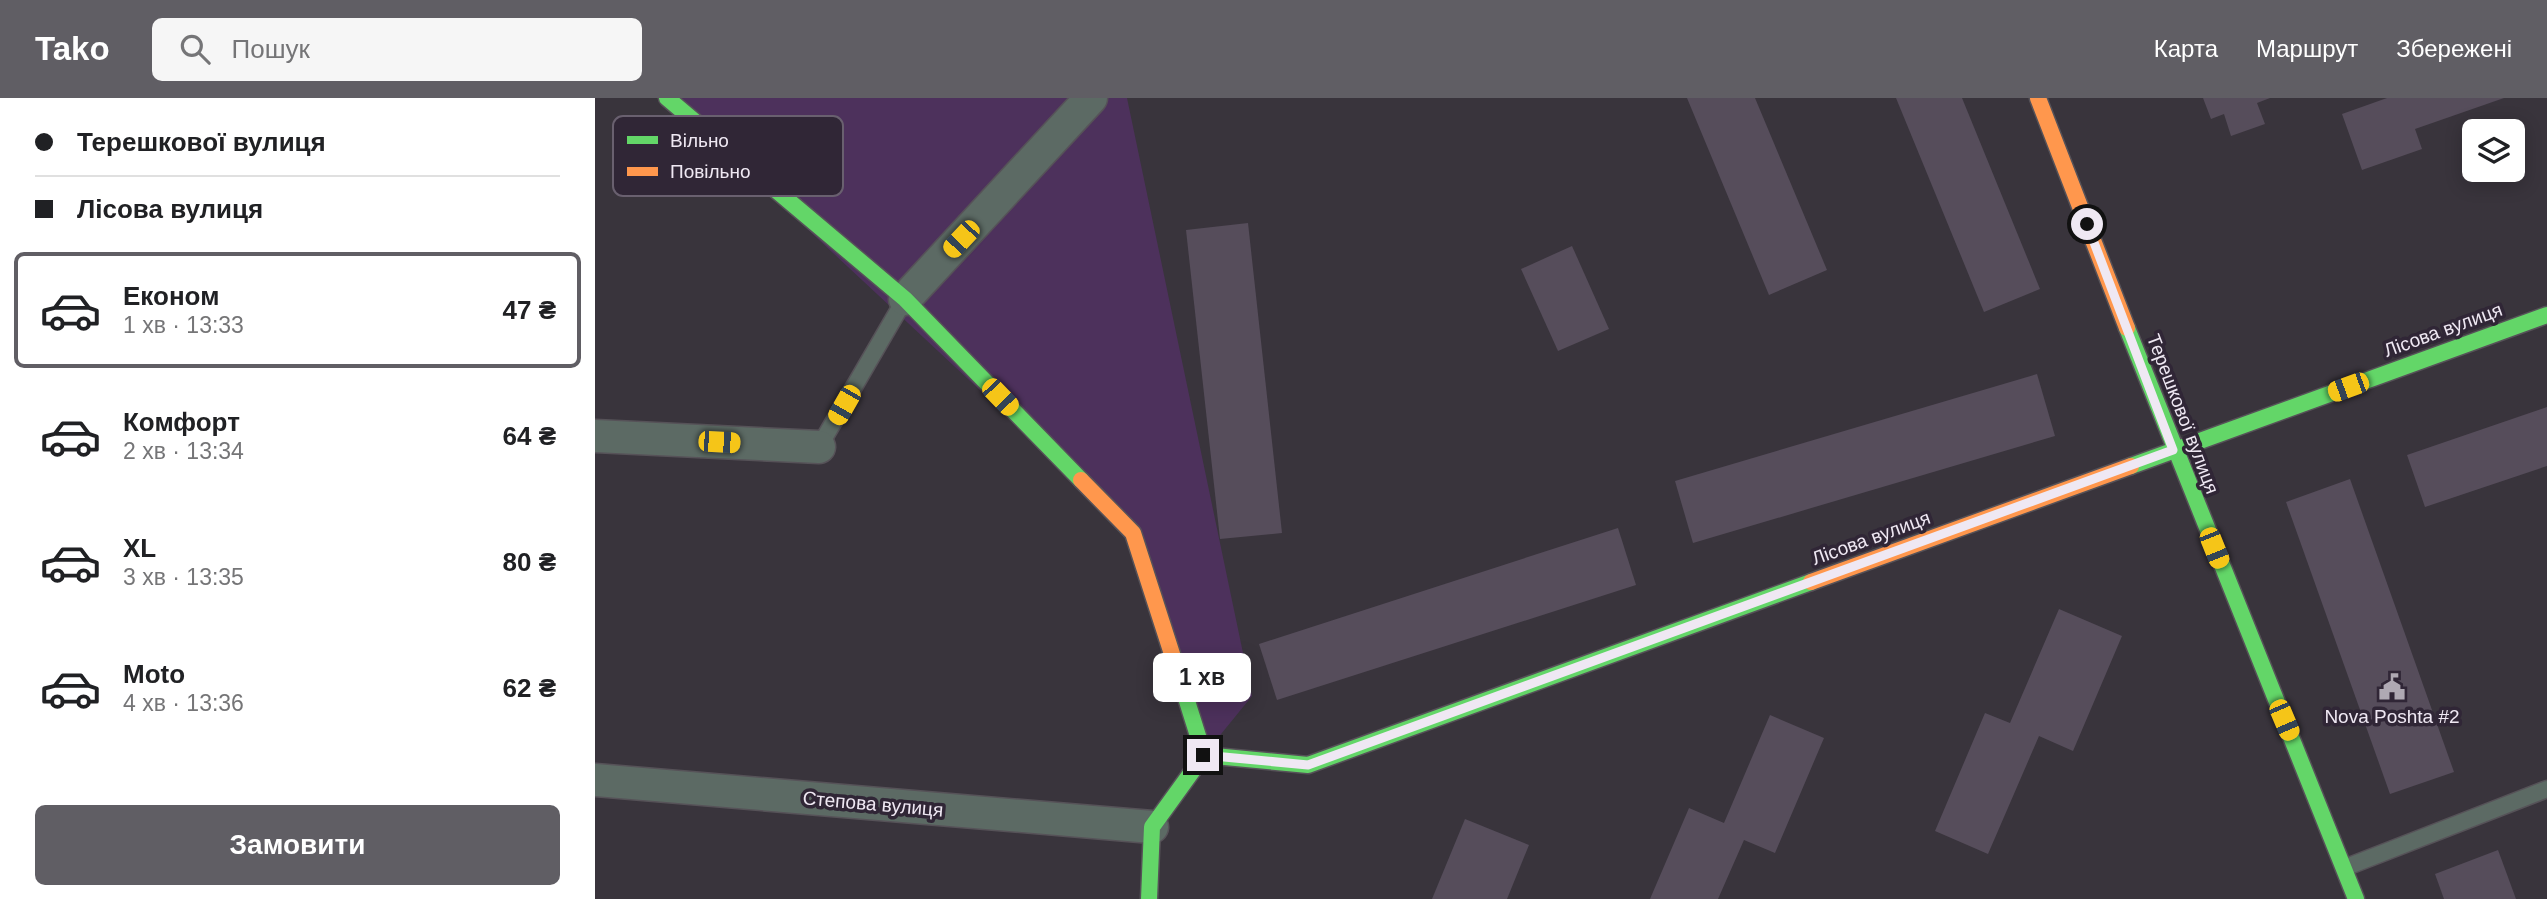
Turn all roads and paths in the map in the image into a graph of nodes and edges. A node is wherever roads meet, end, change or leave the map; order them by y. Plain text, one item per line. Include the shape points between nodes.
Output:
1 (667, 98) edge
2 (1091, 98) edge
3 (2038, 98) edge
4 (688, 116) edge
5 (783, 196) edge
6 (905, 299) junction
7 (2547, 315) edge
8 (595, 436) edge
9 (819, 447) joint
10 (2173, 450) junction
11 (1203, 755) junction
12 (595, 780) edge
13 (2547, 789) edge
14 (1152, 827) junction
15 (2344, 868) junction
16 (1149, 899) edge
17 (2356, 899) edge

1 - 4 street
2 - 6 street
3 - 10 street, Терешкової вулиця
5 - 6 street
6 - 9 lane
6 - 11 street via 1133,533
7 - 10 street, Лісова вулиця
8 - 9 street
10 - 11 street, Лісова вулиця via 1308,765
10 - 15 street, Терешкової вулиця
11 - 14 street
12 - 14 street, Степова вулиця
13 - 15 lane
14 - 16 street
15 - 17 street, Терешкової вулиця

